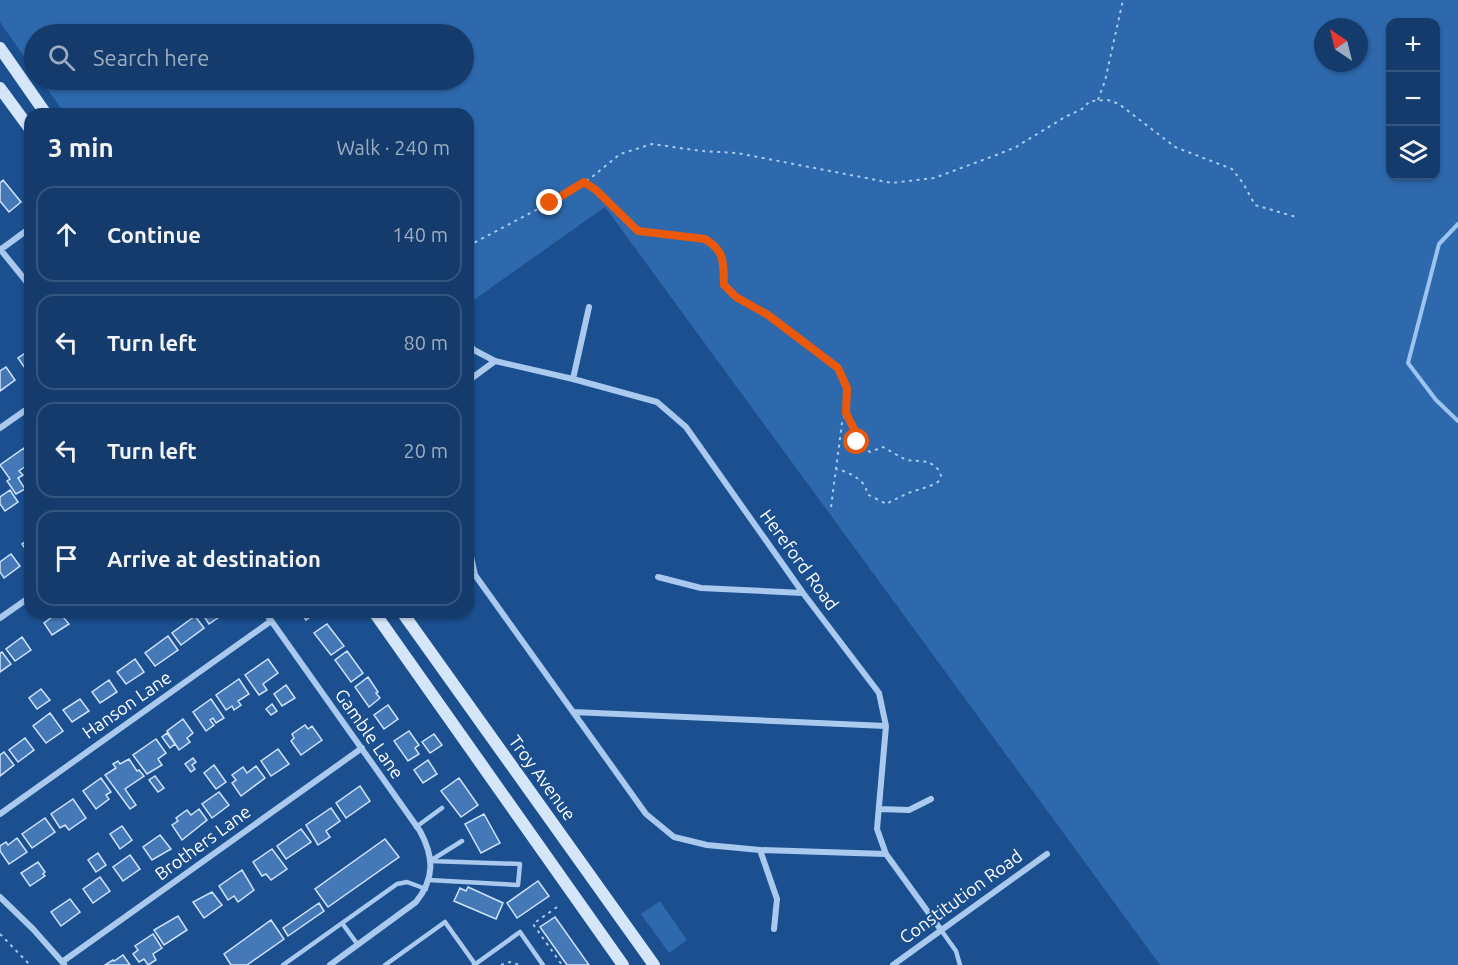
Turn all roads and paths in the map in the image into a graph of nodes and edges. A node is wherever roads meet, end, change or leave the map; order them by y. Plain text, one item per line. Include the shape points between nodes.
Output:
1 (1123, 0) edge
2 (0, 48) edge
3 (24, 82) edge
4 (0, 88) edge
5 (29, 90) edge
6 (1098, 100) junction
7 (42, 108) edge
8 (24, 121) edge
9 (584, 182) junction
10 (1296, 217) dead end
11 (24, 232) edge
12 (474, 243) edge
13 (0, 249) edge
14 (24, 279) edge
15 (589, 307) dead end
16 (474, 350) edge
17 (495, 361) junction
18 (474, 377) edge
19 (573, 379) junction
20 (24, 411) edge
21 (846, 413) junction
22 (0, 428) edge
23 (836, 470) junction
24 (831, 507) dead end
25 (474, 567) edge
26 (658, 577) dead end
27 (803, 593) junction
28 (24, 601) edge
29 (0, 618) edge
30 (269, 618) edge
31 (378, 618) edge
32 (406, 618) edge
33 (271, 621) junction
34 (573, 712) junction
35 (886, 726) junction
36 (362, 748) junction
37 (931, 799) dead end
38 (442, 808) dead end
39 (879, 809) junction
40 (0, 814) edge
41 (416, 827) junction
42 (462, 842) dead end
43 (760, 850) junction
44 (886, 854) junction
45 (1047, 854) dead end
46 (430, 861) junction
47 (429, 880) junction
48 (426, 889) junction
49 (0, 897) edge
50 (557, 907) dead end
51 (342, 923) junction
52 (774, 929) dead end
53 (941, 930) junction
54 (0, 934) edge
55 (358, 945) junction
56 (293, 958) junction
57 (63, 964) edge
58 (475, 964) edge
59 (30, 965) edge
60 (283, 965) edge
61 (297, 965) edge
62 (330, 965) edge
63 (385, 965) edge
64 (501, 965) edge
65 (520, 965) edge
66 (543, 965) edge
67 (562, 965) edge
68 (623, 965) edge
69 (654, 965) edge
70 (892, 965) edge
71 (960, 965) edge

1 - 6 path via 1106,81
2 - 3 main road
4 - 8 main road
5 - 7 main road
6 - 9 path via 1090,101 1016,147 934,178 892,183 736,153 652,144 620,154
6 - 10 path via 1119,104 1175,147 1232,169 1255,205
9 - 12 path
9 - 21 path via 638,231 705,239 714,245 724,260 724,285 736,297 768,315 838,368 847,388
11 - 13 street
13 - 14 street
15 - 19 street
16 - 17 street, Hereford Road
17 - 18 street
17 - 19 street, Hereford Road
19 - 27 street, Hereford Road via 657,402 686,427
20 - 22 street
21 - 23 path
21 - 23 path via 857,442 870,452 883,447 906,460 929,462 941,476 938,482 886,504 866,492 864,485 848,472
23 - 24 path
25 - 34 street
26 - 27 street via 701,588
27 - 35 street, Hereford Road via 879,693
28 - 29 street
30 - 33 street, Gamble Lane
31 - 68 main road
32 - 69 main road, Troy Avenue
33 - 36 street, Gamble Lane
33 - 40 street, Hanson Lane
34 - 35 street
34 - 43 street via 646,814 674,837
35 - 39 street, Hereford Road
36 - 41 street, Gamble Lane
36 - 57 street, Brothers Lane
37 - 39 street via 909,810
38 - 41 lane
39 - 44 street, Hereford Road via 877,829
41 - 46 street, Gamble Lane
42 - 46 lane
43 - 44 street
43 - 52 street via 777,899
44 - 53 street, Hereford Road
45 - 53 street, Constitution Road
46 - 47 street, Gamble Lane
46 - 47 lane via 520,864 518,885
47 - 48 street, Gamble Lane
48 - 51 lane via 407,882 396,884
48 - 55 street via 399,916
49 - 57 street
50 - 67 path via 533,924
51 - 55 lane
51 - 56 lane
53 - 70 street, Constitution Road
53 - 71 lane via 956,951
54 - 59 path
55 - 62 street
56 - 60 lane
56 - 61 lane
58 - 63 lane via 445,922
58 - 66 lane via 520,932
64 - 65 path

